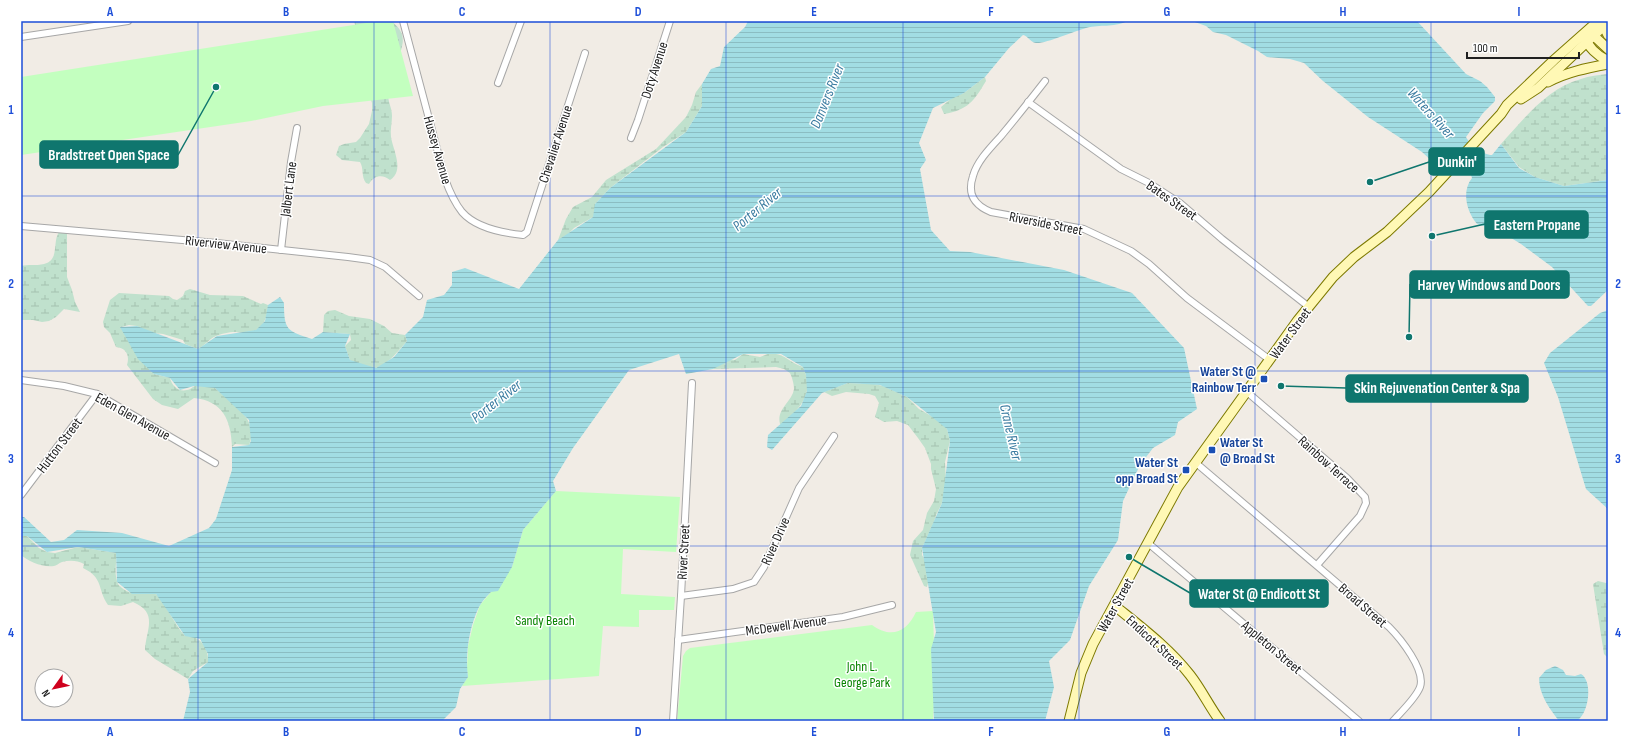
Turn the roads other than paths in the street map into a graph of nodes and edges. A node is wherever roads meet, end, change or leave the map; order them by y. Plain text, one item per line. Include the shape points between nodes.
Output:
1 (128, 21) edge
2 (403, 21) edge
3 (521, 21) edge
4 (670, 21) edge
5 (1603, 22) edge
6 (1608, 35) edge
7 (21, 37) edge
8 (1588, 37) junction
9 (1608, 49) edge
10 (585, 53) dead end
11 (1608, 62) edge
12 (1045, 81) dead end
13 (498, 83) dead end
14 (1538, 88) junction
15 (1028, 102) junction
16 (1501, 114) junction
17 (297, 128) dead end
18 (631, 138) dead end
19 (21, 226) edge
20 (524, 234) joint
21 (281, 250) junction
22 (419, 296) dead end
23 (1309, 307) junction
24 (1270, 360) junction
25 (21, 380) edge
26 (692, 383) dead end
27 (1247, 392) junction
28 (97, 394) junction
29 (834, 436) dead end
30 (215, 463) dead end
31 (1196, 463) junction
32 (21, 495) edge
33 (1148, 543) junction
34 (1317, 565) junction
35 (681, 596) junction
36 (892, 605) dead end
37 (1115, 606) junction
38 (678, 640) junction
39 (673, 721) edge
40 (1069, 721) edge
41 (1220, 721) edge
42 (1359, 721) edge
43 (1393, 721) edge

1 - 7 street
2 - 20 street, Hussey Avenue via 452,198 463,213 477,222 506,234
3 - 13 street
4 - 18 street, Doty Avenue
5 - 6 main road
5 - 8 main road, Water Street
8 - 9 main road
8 - 11 main road via 1594,51
8 - 14 main road, Water Street
8 - 16 main road, Water Street via 1554,60 1507,105
10 - 20 street, Chevalier Avenue via 527,232
11 - 14 main road via 1557,77
12 - 15 street, Riverside Street
14 - 16 main road, Water Street
15 - 23 street, Bates Street via 1121,168 1180,203
15 - 24 street, Riverside Street via 976,169 971,190 977,204 991,212 1084,229 1130,251
16 - 23 main road, Water Street via 1430,192 1337,273
17 - 21 street, Jalbert Lane
19 - 21 street, Riverview Avenue
21 - 22 street, Riverview Avenue via 370,260 385,267
23 - 24 main road, Water Street
24 - 27 main road, Water Street
25 - 28 street, Eden Glen Avenue
26 - 35 street, River Street
27 - 31 main road, Water Street
27 - 34 street, Rainbow Terrace via 1347,478 1365,497 1366,502 1360,516
28 - 30 street, Eden Glen Avenue
28 - 32 street, Hutton Street
29 - 35 street, River Drive via 799,488 764,567 754,582
31 - 33 main road, Water Street via 1178,486
31 - 34 street, Broad Street
33 - 37 main road, Water Street
33 - 42 street, Appleton Street
34 - 43 street, Broad Street via 1389,627 1415,663 1420,676 1420,686
35 - 38 street, River Street
36 - 38 street, McDewell Avenue via 843,617
37 - 40 main road, Water Street via 1088,657
37 - 41 main road, Endicott Street via 1179,662
38 - 39 street, River Street

